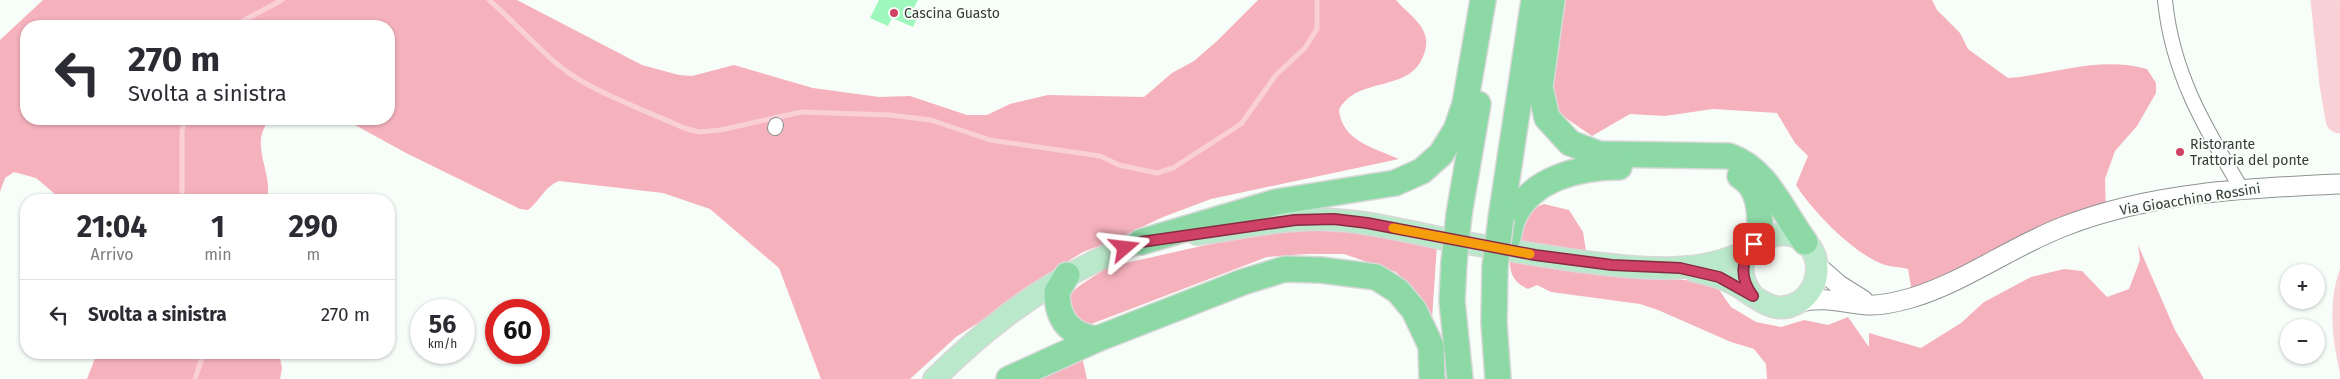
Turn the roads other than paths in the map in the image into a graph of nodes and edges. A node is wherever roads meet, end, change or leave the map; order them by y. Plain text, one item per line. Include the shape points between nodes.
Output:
1 (1483, 0) edge
2 (1496, 0) edge
3 (1534, 0) edge
4 (1552, 0) edge
5 (2165, 0) edge
6 (2340, 184) edge
7 (2241, 188) junction
8 (1504, 228) junction
9 (1141, 242) junction
10 (1805, 242) junction
11 (1754, 244) junction
12 (1816, 264) junction
13 (1680, 268) junction
14 (1501, 270) junction
15 (1067, 275) junction
16 (1753, 296) junction
17 (1800, 302) junction
18 (1878, 305) junction
19 (1097, 339) junction
20 (934, 379) edge
21 (1009, 379) edge
22 (1432, 379) edge
23 (1460, 379) edge
24 (1498, 379) edge
25 (1516, 379) edge

1 - 9 highway via 1465,104 1456,130 1441,154 1422,171 1396,183 1276,202
2 - 23 highway, bridge via 1459,214 1454,262 1452,301
3 - 8 highway
4 - 10 highway via 1541,94 1547,118 1570,144 1599,154 1729,156 1741,160 1764,179
5 - 7 street via 2168,32 2181,76 2210,137
6 - 7 street, Via Gioacchino Rossini
7 - 18 street, Via Gioacchino Rossini via 2132,206 2066,225 1951,282 1913,298
8 - 11 highway via 1533,193 1562,175 1596,167 1716,168 1734,172 1745,179 1758,201
8 - 14 highway, bridge
9 - 13 main road via 1295,220 1334,219 1535,255 1612,265
9 - 15 main road
10 - 11 main road via 1782,233 1770,234
10 - 12 main road
11 - 13 main road via 1720,263
11 - 16 main road via 1742,269 1747,288
12 - 17 main road via 1813,286
12 - 18 street via 1853,295
13 - 16 main road via 1719,277
14 - 24 highway via 1494,323
14 - 25 highway
15 - 19 highway via 1057,292 1060,314 1073,331 1082,337
15 - 20 main road via 994,324
16 - 17 main road via 1780,308
17 - 18 street, Via Gioacchino Rossini via 1824,298
19 - 21 highway
19 - 22 highway via 1262,275 1285,269 1321,270 1376,278 1398,291 1414,310 1426,333 1431,346

